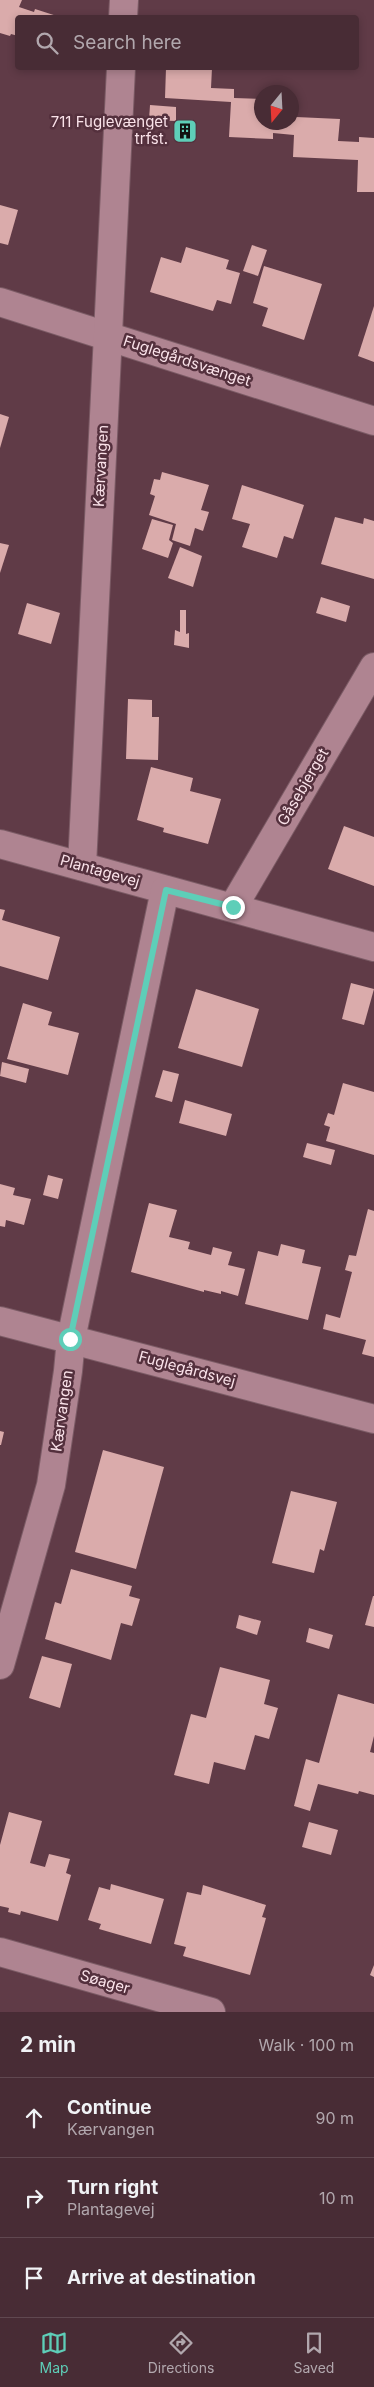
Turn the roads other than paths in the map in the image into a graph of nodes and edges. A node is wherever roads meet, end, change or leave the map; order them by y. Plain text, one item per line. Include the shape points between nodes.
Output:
1 (124, 0) edge
2 (123, 15) edge
3 (121, 70) edge
4 (0, 302) edge
5 (109, 337) junction
6 (374, 421) edge
7 (374, 667) edge
8 (0, 844) edge
9 (82, 866) junction
10 (166, 890) junction
11 (233, 907) junction
12 (374, 947) edge
13 (0, 1321) edge
14 (70, 1339) junction
15 (374, 1420) edge
16 (0, 1665) edge
17 (0, 1952) edge
18 (211, 2012) edge

1 - 2 street
3 - 5 street, Kærvangen
4 - 5 street, Fuglegårdsvænget
5 - 6 street, Fuglegårdsvænget
5 - 9 street, Kærvangen
7 - 11 street, Gåsebjerget
8 - 9 street, Plantagevej
9 - 10 street, Plantagevej
10 - 11 street, Plantagevej
10 - 14 street, Kærvangen
11 - 12 street, Plantagevej
13 - 14 street, Fuglegårdsvej
14 - 15 street, Fuglegårdsvej
14 - 16 street, Kærvangen via 51,1485
17 - 18 street, Søager

